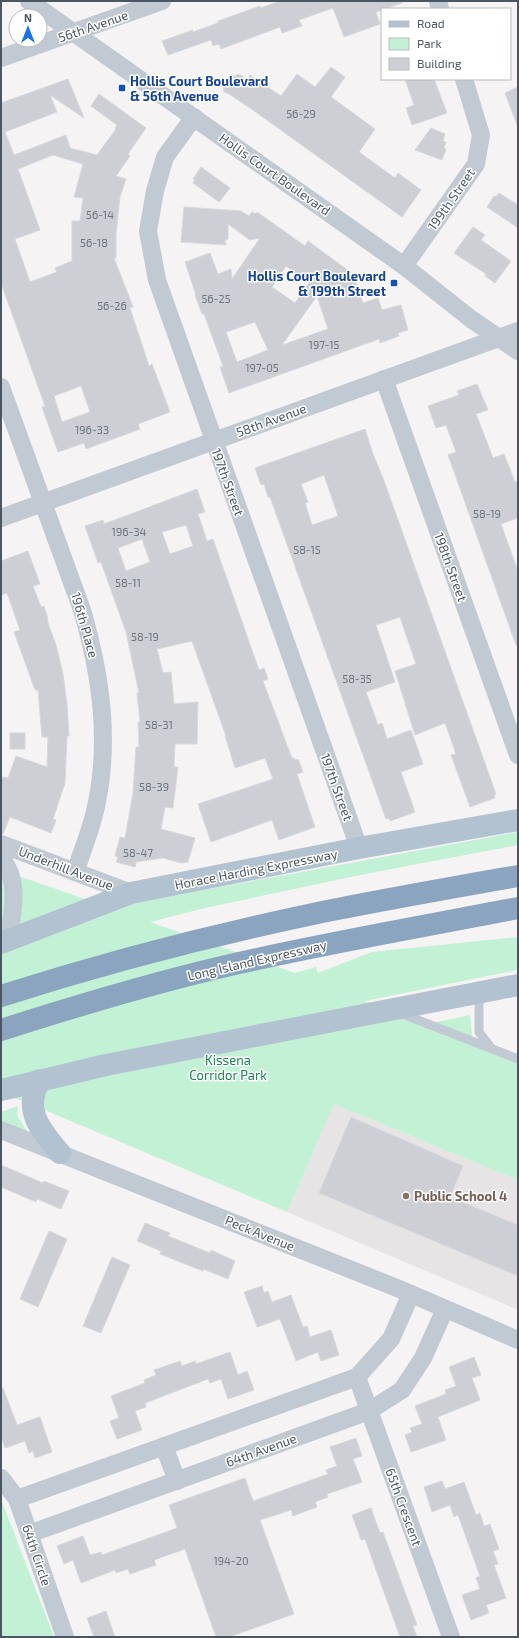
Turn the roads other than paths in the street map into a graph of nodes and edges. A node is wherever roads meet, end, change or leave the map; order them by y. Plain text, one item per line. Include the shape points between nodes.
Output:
1 (29, 1) edge
2 (162, 1) edge
3 (72, 33) junction
4 (1, 58) edge
5 (464, 80) edge
6 (194, 117) junction
7 (404, 266) junction
8 (518, 331) edge
9 (497, 338) junction
10 (518, 351) edge
11 (384, 379) junction
12 (1, 386) edge
13 (213, 440) junction
14 (43, 502) junction
15 (1, 518) edge
16 (518, 755) edge
17 (518, 820) edge
18 (1, 844) edge
19 (360, 848) junction
20 (1, 858) edge
21 (75, 872) junction
22 (518, 876) edge
23 (131, 893) junction
24 (518, 908) edge
25 (5, 941) edge
26 (518, 985) edge
27 (480, 993) junction
28 (1, 996) edge
29 (391, 1010) junction
30 (1, 1030) edge
31 (493, 1050) junction
32 (518, 1059) edge
33 (40, 1080) junction
34 (1, 1090) edge
35 (1, 1130) edge
36 (60, 1153) junction
37 (411, 1294) junction
38 (445, 1309) junction
39 (518, 1340) edge
40 (357, 1377) junction
41 (369, 1411) junction
42 (164, 1446) junction
43 (1, 1478) edge
44 (177, 1481) junction
45 (17, 1499) junction
46 (29, 1534) junction
47 (65, 1637) edge
48 (451, 1637) edge

1 - 3 street, Hollis Court Boulevard
2 - 3 street, 56th Avenue
3 - 4 street, 56th Avenue
3 - 6 street, Hollis Court Boulevard
5 - 7 street, 199th Street via 481,135 476,164
6 - 7 street, Hollis Court Boulevard
6 - 13 street, 197th Street via 165,157 155,191 148,231 157,280
7 - 9 street, Hollis Court Boulevard
8 - 9 street, 58th Avenue
9 - 10 street, Hollis Court Boulevard
9 - 11 street, 58th Avenue
11 - 13 street, 58th Avenue
11 - 16 street, 198th Street
12 - 14 street, 196th Place
13 - 14 street, 58th Avenue
13 - 19 street, 197th Street
14 - 15 street, 58th Avenue
14 - 21 street, 196th Place via 92,643 103,716 104,750 101,779 95,812
17 - 19 main road, Horace Harding Expressway
18 - 21 street, Underhill Avenue
19 - 23 main road, Horace Harding Expressway
20 - 25 street, Underhill Avenue via 14,888
21 - 23 street, Underhill Avenue
22 - 28 highway via 233,932 118,961
23 - 25 main road, Horace Harding Expressway
24 - 30 highway, Long Island Expressway via 238,963 126,992
26 - 27 main road
27 - 29 main road
27 - 31 lane via 479,1032
29 - 31 lane
29 - 33 main road
31 - 32 lane
33 - 34 main road
33 - 36 main road via 32,1098 33,1109 38,1127
35 - 36 street, Peck Avenue
36 - 37 street, Peck Avenue
37 - 38 street, Peck Avenue
37 - 40 street via 391,1338
38 - 39 street, Peck Avenue
38 - 41 street, 64th Avenue via 423,1358 402,1390
40 - 41 street, 65th Crescent
40 - 42 street
41 - 44 street, 64th Avenue
41 - 48 street, 65th Crescent
42 - 44 street
42 - 45 street
43 - 45 street, 64th Circle
44 - 46 street, 64th Avenue
45 - 46 street, 64th Circle
46 - 47 street, 64th Circle

